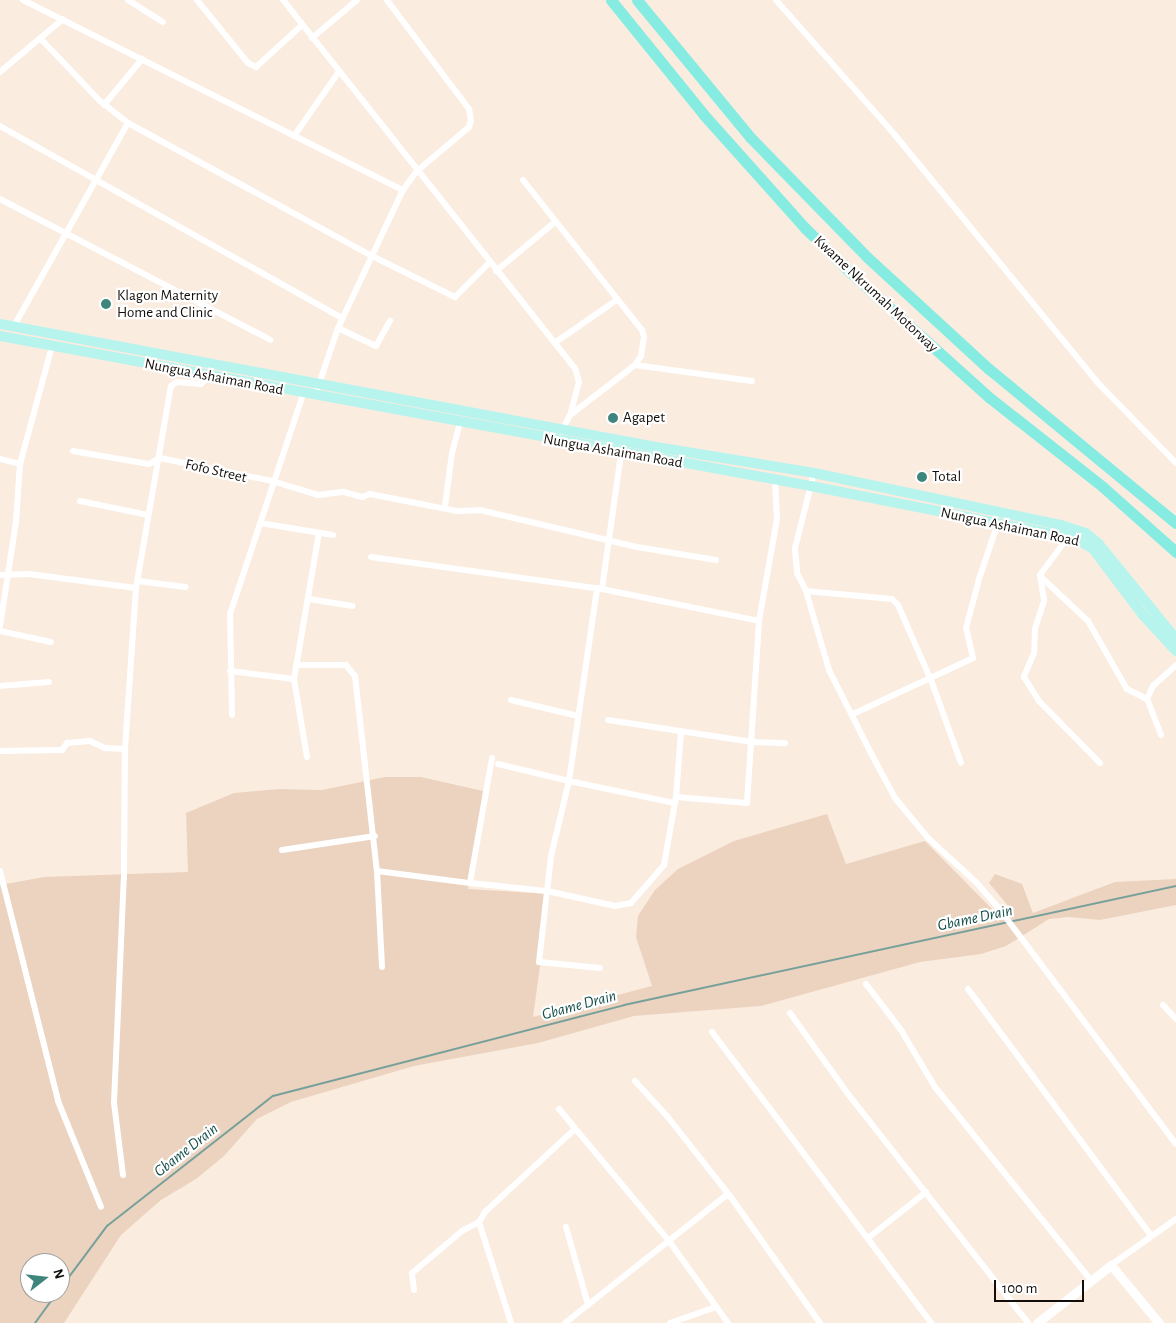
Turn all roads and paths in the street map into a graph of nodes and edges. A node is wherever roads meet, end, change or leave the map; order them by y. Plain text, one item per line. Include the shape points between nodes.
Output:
1 (23, 0) edge
2 (128, 0) edge
3 (197, 0) edge
4 (282, 0) edge
5 (357, 0) edge
6 (387, 0) edge
7 (610, 0) edge
8 (637, 0) edge
9 (776, 0) edge
10 (63, 19) junction
11 (163, 22) dead end
12 (302, 25) junction
13 (40, 38) junction
14 (312, 38) junction
15 (142, 59) junction
16 (1, 69) edge
17 (338, 73) junction
18 (104, 105) junction
19 (128, 123) junction
20 (0, 126) edge
21 (294, 136) junction
22 (417, 171) junction
23 (97, 179) junction
24 (523, 180) dead end
25 (403, 190) junction
26 (0, 199) edge
27 (556, 221) junction
28 (64, 235) junction
29 (372, 256) junction
30 (489, 263) junction
31 (496, 271) junction
32 (618, 299) junction
33 (342, 318) junction
34 (390, 321) dead end
35 (0, 324) edge
36 (14, 326) junction
37 (338, 328) junction
38 (0, 336) edge
39 (271, 340) dead end
40 (556, 342) junction
41 (52, 346) junction
42 (635, 365) junction
43 (209, 376) junction
44 (752, 381) dead end
45 (317, 382) junction
46 (303, 394) junction
47 (315, 396) junction
48 (570, 415) junction
49 (460, 423) junction
50 (562, 429) junction
51 (557, 441) junction
52 (73, 451) dead end
53 (621, 453) junction
54 (160, 458) junction
55 (0, 459) edge
56 (1176, 463) edge
57 (20, 464) junction
58 (814, 473) junction
59 (775, 480) junction
60 (272, 481) junction
61 (811, 486) junction
62 (80, 501) dead end
63 (445, 506) junction
64 (148, 515) junction
65 (998, 523) junction
66 (1176, 523) edge
67 (260, 524) junction
68 (319, 533) junction
69 (333, 535) dead end
70 (1068, 537) junction
71 (608, 540) junction
72 (1176, 552) edge
73 (371, 557) dead end
74 (716, 560) dead end
75 (0, 575) edge
76 (1040, 575) junction
77 (8, 576) junction
78 (137, 585) junction
79 (186, 587) dead end
80 (600, 588) junction
81 (806, 591) junction
82 (309, 599) junction
83 (352, 606) dead end
84 (760, 621) junction
85 (0, 626) edge
86 (0, 631) edge
87 (1176, 639) edge
88 (51, 642) dead end
89 (1176, 651) edge
90 (296, 665) junction
91 (1176, 665) edge
92 (230, 672) junction
93 (294, 680) junction
94 (931, 680) junction
95 (49, 682) dead end
96 (0, 686) edge
97 (1147, 699) junction
98 (512, 700) dead end
99 (852, 714) junction
100 (232, 715) dead end
101 (578, 716) junction
102 (608, 720) dead end
103 (681, 732) junction
104 (1161, 735) dead end
105 (752, 742) junction
106 (785, 743) dead end
107 (124, 749) junction
108 (0, 750) edge
109 (307, 756) dead end
110 (492, 758) dead end
111 (961, 763) dead end
112 (1100, 763) dead end
113 (498, 764) dead end
114 (569, 781) junction
115 (675, 800) junction
116 (374, 836) junction
117 (282, 850) dead end
118 (0, 871) edge
119 (377, 871) junction
120 (470, 883) junction
121 (546, 891) junction
122 (382, 967) dead end
123 (600, 968) dead end
124 (866, 984) dead end
125 (968, 989) dead end
126 (1163, 1005) dead end
127 (790, 1013) dead end
128 (1176, 1019) edge
129 (712, 1032) dead end
130 (635, 1081) dead end
131 (559, 1109) dead end
132 (576, 1129) junction
133 (1176, 1144) edge
134 (123, 1175) dead end
135 (926, 1192) junction
136 (730, 1196) junction
137 (102, 1207) dead end
138 (1176, 1219) edge
139 (479, 1222) junction
140 (566, 1227) dead end
141 (1151, 1235) junction
142 (868, 1238) junction
143 (669, 1241) junction
144 (1112, 1265) junction
145 (1092, 1280) junction
146 (414, 1290) dead end
147 (588, 1305) junction
148 (716, 1307) junction
149 (572, 1321) edge
150 (511, 1323) edge
151 (565, 1323) edge
152 (670, 1323) edge
153 (728, 1323) edge
154 (820, 1323) edge
155 (932, 1323) edge
156 (1028, 1323) edge
157 (1037, 1323) edge
158 (1159, 1323) edge

1 - 10 street
2 - 11 street
3 - 12 street via 248,63 256,67
4 - 12 street
5 - 14 street
6 - 22 street via 471,115 469,127
7 - 72 highway, Kwame Nkrumah Motorway via 710,122 805,228 851,273 990,398 1103,487
8 - 66 highway, Kwame Nkrumah Motorway via 750,137 867,257 989,369
9 - 56 street via 895,135 1098,383
10 - 13 street
10 - 15 street
12 - 14 street
13 - 16 street
13 - 18 street
14 - 17 street
15 - 18 street
15 - 21 street
17 - 21 street
17 - 22 street
18 - 19 street
19 - 23 street
19 - 29 street
20 - 23 street
21 - 25 street
22 - 25 street
22 - 30 street
23 - 28 street
23 - 33 street
24 - 27 street
25 - 29 street
26 - 28 street
27 - 31 street
27 - 32 street
28 - 36 street
28 - 39 street
29 - 30 street via 455,297
29 - 33 street
30 - 31 street
31 - 40 street
32 - 40 street
32 - 42 street via 644,337 641,356
33 - 37 street
34 - 37 street via 376,346
35 - 36 main road, Nungua Ashaiman Road
36 - 45 main road, Nungua Ashaiman Road
37 - 45 street
38 - 41 main road, Nungua Ashaiman Road
40 - 48 street via 579,377
41 - 43 main road, Nungua Ashaiman Road
41 - 57 street
42 - 44 street
42 - 48 street
43 - 46 main road, Nungua Ashaiman Road
43 - 54 street via 202,384 177,382 171,386
45 - 47 street
45 - 50 main road, Nungua Ashaiman Road
46 - 47 main road, Nungua Ashaiman Road
46 - 60 street
47 - 49 main road, Nungua Ashaiman Road
48 - 50 street
49 - 51 main road, Nungua Ashaiman Road
49 - 63 street via 452,453
50 - 51 street
50 - 58 main road, Nungua Ashaiman Road
51 - 53 main road, Nungua Ashaiman Road
52 - 54 street via 148,464
53 - 59 main road, Nungua Ashaiman Road
53 - 71 street
54 - 60 street, Fofo Street
54 - 64 street
55 - 57 street
57 - 77 street
58 - 61 street
58 - 87 main road, Nungua Ashaiman Road via 1048,522 1086,533 1107,552
59 - 61 main road, Nungua Ashaiman Road
59 - 84 street via 777,519
60 - 63 street, Fofo Street via 318,495 344,492 362,497 370,494
60 - 67 street
61 - 65 main road, Nungua Ashaiman Road
61 - 81 street via 795,548 797,573
62 - 64 street
63 - 71 street, Fofo Street via 457,511 489,512
64 - 78 street
65 - 70 main road, Nungua Ashaiman Road
65 - 94 street via 978,579 966,628 973,658
67 - 68 street
67 - 92 street via 230,614
68 - 69 street
68 - 82 street
70 - 76 street
70 - 89 main road, Nungua Ashaiman Road via 1093,549
71 - 74 street, Fofo Street
71 - 80 street
73 - 80 street
75 - 77 street
76 - 97 street via 1088,621 1127,689
76 - 112 street via 1044,601 1035,629 1034,653 1024,672 1025,680 1039,701
77 - 78 street via 29,574
77 - 85 street
78 - 79 street
78 - 107 street
80 - 84 street
80 - 101 street
81 - 94 street via 892,599 903,614
81 - 99 street via 829,670
82 - 83 street
82 - 90 street
84 - 105 street
86 - 88 street
90 - 93 street
90 - 116 street via 346,665 355,676
91 - 97 street via 1153,686
92 - 93 street
92 - 100 street
93 - 109 street
94 - 99 street
94 - 111 street
95 - 96 street
97 - 104 street
98 - 101 street
99 - 133 street via 896,798 928,838 976,882 1001,911
101 - 114 street
102 - 103 street
103 - 105 street
103 - 115 street
105 - 106 street
105 - 115 street via 747,803
107 - 108 street via 105,748 90,741 68,743 62,750
107 - 134 street via 124,878 114,1103
110 - 120 street
113 - 114 street
114 - 115 street
114 - 121 street
115 - 121 street via 664,864 631,903 615,906
116 - 117 street
116 - 119 street
118 - 137 street via 58,1101
119 - 120 street
119 - 122 street
120 - 121 street
121 - 123 street via 539,962
124 - 145 street via 901,1030 936,1087
125 - 141 street
126 - 128 street
127 - 135 street via 848,1094
129 - 142 street
130 - 136 street
131 - 132 street
132 - 139 street via 485,1212
132 - 143 street
135 - 142 street
135 - 156 street
136 - 143 street via 725,1196
136 - 154 street
138 - 141 street
139 - 146 street via 412,1273
139 - 150 street
140 - 147 street
141 - 144 street
142 - 155 street
143 - 147 street
143 - 148 street
144 - 145 street
144 - 158 street
145 - 157 street
147 - 149 street
148 - 152 street
148 - 153 street
149 - 151 street

